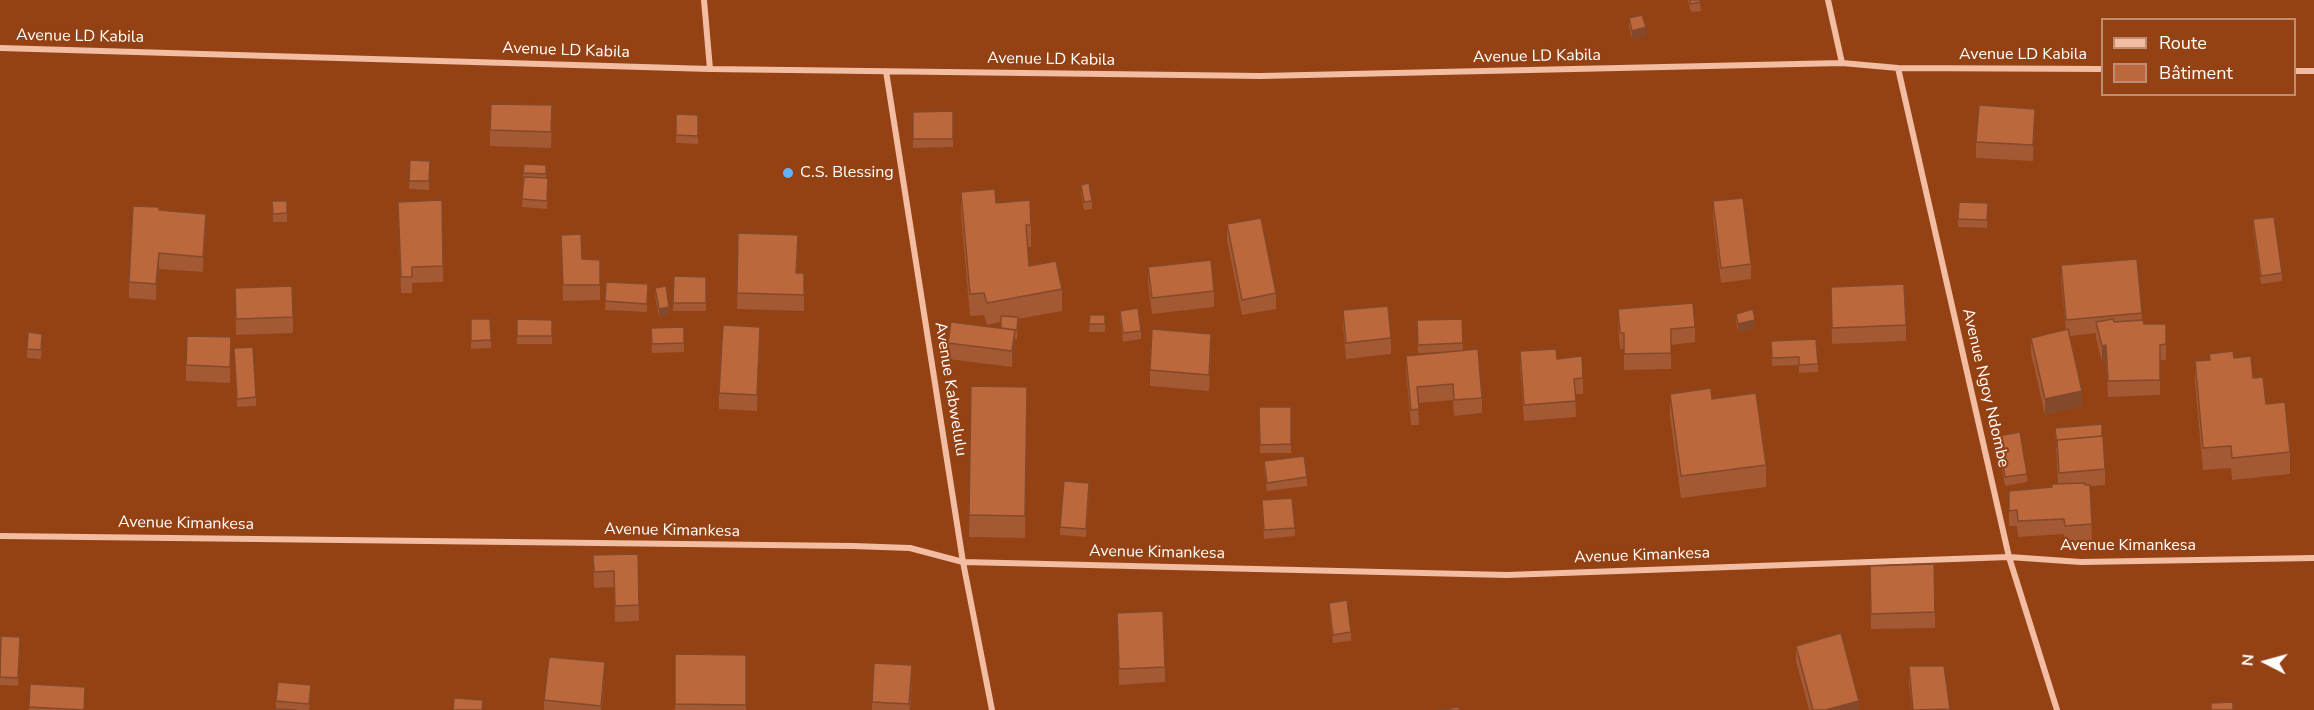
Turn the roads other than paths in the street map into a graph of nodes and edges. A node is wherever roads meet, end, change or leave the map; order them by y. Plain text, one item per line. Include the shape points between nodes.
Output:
1 (704, 0) edge
2 (1828, 0) edge
3 (0, 48) edge
4 (1842, 63) junction
5 (1898, 68) junction
6 (710, 69) junction
7 (2101, 69) edge
8 (2296, 70) edge
9 (886, 71) junction
10 (2314, 71) edge
11 (0, 536) edge
12 (2009, 557) junction
13 (2314, 558) edge
14 (963, 562) junction
15 (992, 710) edge
16 (2057, 710) edge

1 - 6 street
2 - 4 street
3 - 6 street, Avenue LD Kabila
4 - 5 street, Avenue LD Kabila
4 - 9 street, Avenue LD Kabila via 1261,76
5 - 7 street, Avenue LD Kabila
5 - 12 street, Avenue Ngoy Ndombe
6 - 9 street, Avenue LD Kabila
8 - 10 street
9 - 14 street, Avenue Kabwelulu
11 - 14 street, Avenue Kimankesa via 910,548
12 - 13 street, Avenue Kimankesa via 2081,562
12 - 14 street, Avenue Kimankesa via 1507,575
12 - 16 street, Avenue Ngoy Ndombe
14 - 15 street, Avenue Kabwelulu

